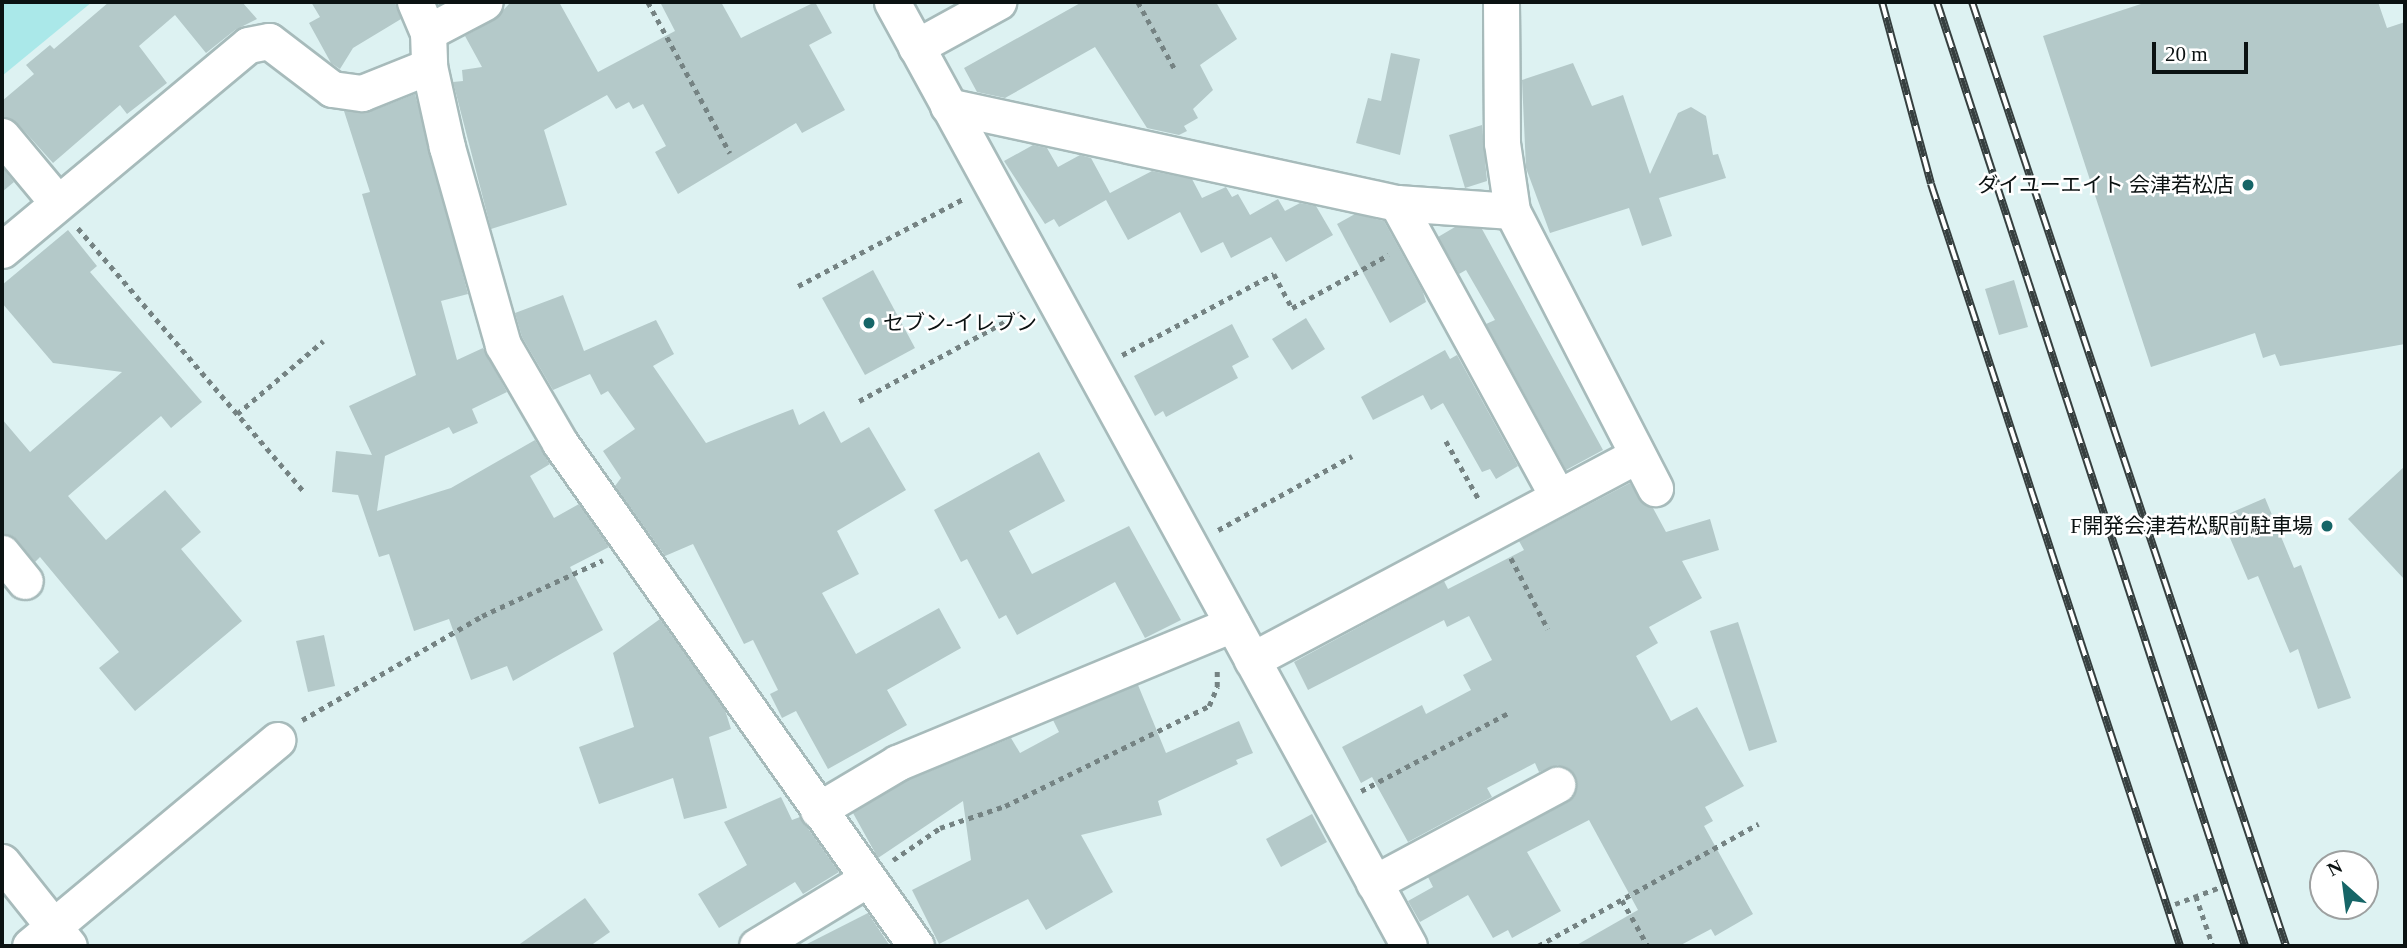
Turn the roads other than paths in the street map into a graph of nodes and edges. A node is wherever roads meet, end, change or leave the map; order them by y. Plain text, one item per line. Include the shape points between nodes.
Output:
1 (485, 2) edge
2 (892, 2) edge
3 (998, 2) edge
4 (1501, 2) edge
5 (422, 17) edge
6 (916, 47) junction
7 (429, 66) junction
8 (948, 106) junction
9 (2, 136) edge
10 (57, 202) junction
11 (1397, 203) junction
12 (1512, 211) junction
13 (2, 250) edge
14 (1634, 456) junction
15 (1655, 488) dead end
16 (1558, 498) junction
17 (2, 553) edge
18 (25, 581) dead end
19 (1225, 628) junction
20 (1252, 660) junction
21 (277, 740) road end
22 (1557, 785) dead end
23 (818, 810) junction
24 (2, 862) edge
25 (867, 878) junction
26 (1374, 883) junction
27 (52, 939) edge
28 (757, 946) edge
29 (916, 946) edge
30 (1409, 946) edge

1 - 5 street
2 - 6 street
3 - 6 street
4 - 12 street via 1502,143
5 - 7 street
6 - 8 street
7 - 10 street via 362,93 332,89 269,41 248,45
7 - 23 street via 503,345 560,443
8 - 11 street
8 - 19 street via 1189,546
9 - 10 street
10 - 13 street
11 - 12 street
11 - 16 street
12 - 14 street
14 - 15 street
14 - 16 street
16 - 20 street
17 - 18 street
19 - 20 street
19 - 23 street via 897,763
20 - 26 street
21 - 27 street
22 - 26 street
23 - 25 street
24 - 27 street
25 - 28 street
25 - 29 street
26 - 30 street

